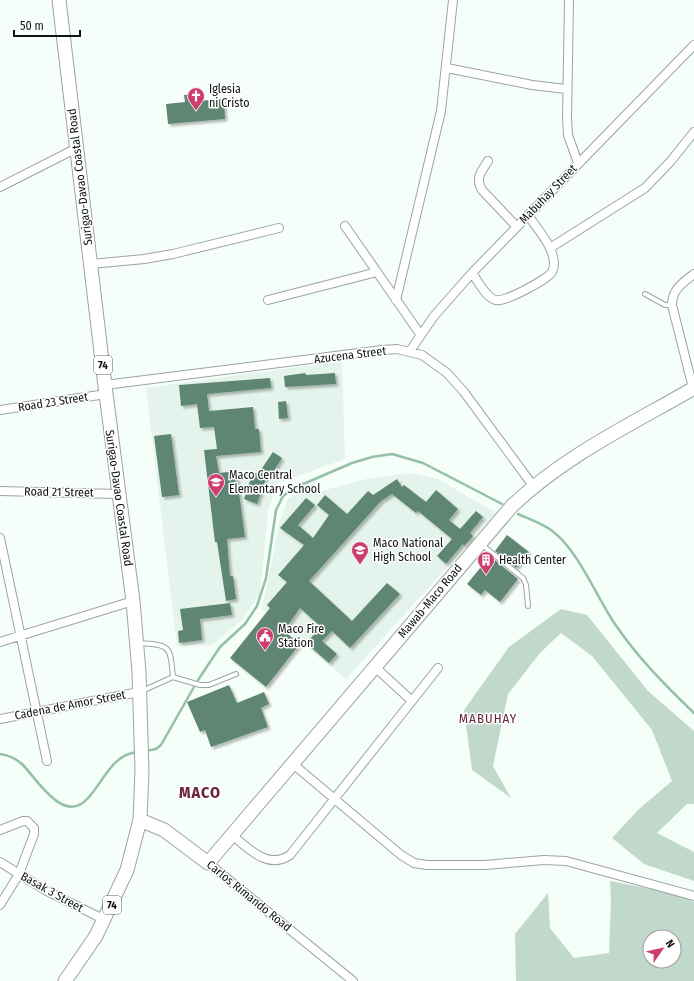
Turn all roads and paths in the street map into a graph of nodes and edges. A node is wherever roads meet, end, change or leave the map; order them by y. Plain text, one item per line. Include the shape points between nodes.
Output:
1 (59, 0) edge
2 (453, 0) edge
3 (570, 0) edge
4 (694, 45) edge
5 (447, 68) junction
6 (566, 89) junction
7 (694, 132) edge
8 (77, 148) junction
9 (488, 161) dead end
10 (578, 162) junction
11 (0, 187) edge
12 (528, 215) junction
13 (345, 226) dead end
14 (517, 226) junction
15 (279, 228) dead end
16 (550, 248) junction
17 (91, 264) junction
18 (377, 272) junction
19 (472, 273) junction
20 (694, 274) edge
21 (645, 294) dead end
22 (268, 300) dead end
23 (396, 300) junction
24 (672, 305) junction
25 (420, 334) junction
26 (410, 351) junction
27 (694, 388) edge
28 (105, 390) junction
29 (0, 410) edge
30 (534, 487) junction
31 (0, 491) edge
32 (118, 494) junction
33 (0, 538) edge
34 (480, 543) junction
35 (133, 601) junction
36 (528, 606) dead end
37 (21, 636) junction
38 (0, 642) edge
39 (137, 643) junction
40 (374, 667) junction
41 (438, 668) dead end
42 (236, 674) dead end
43 (173, 677) junction
44 (139, 692) junction
45 (412, 701) junction
46 (37, 711) junction
47 (0, 719) edge
48 (47, 760) dead end
49 (293, 764) junction
50 (334, 800) junction
51 (140, 820) junction
52 (0, 830) edge
53 (232, 835) junction
54 (0, 862) edge
55 (208, 863) junction
56 (19, 874) junction
57 (694, 896) edge
58 (0, 905) edge
59 (105, 920) junction
60 (65, 981) edge
61 (353, 981) edge

1 - 8 main road, Surigao-Davao Coastal Road / 74
2 - 5 street
3 - 6 street
4 - 10 street, Mabuhay Street
5 - 6 street
5 - 23 street via 441,111
6 - 10 street via 568,135
7 - 16 street via 645,188
8 - 11 street
8 - 17 main road, Surigao-Davao Coastal Road / 74
9 - 14 street via 478,176 478,184
10 - 12 street, Mabuhay Street
12 - 14 street, Mabuhay Street
12 - 16 street
13 - 18 street
14 - 19 street, Mabuhay Street
15 - 17 street via 173,254
16 - 19 street via 554,262 553,272 502,300 496,301 491,298
17 - 28 main road, Surigao-Davao Coastal Road / 74
18 - 22 street
18 - 23 street
19 - 25 street, Mabuhay Street
20 - 24 street via 674,292
21 - 24 lane via 665,306
23 - 25 street
24 - 27 street
25 - 26 street, Mabuhay Street
26 - 28 street, Azucena Street via 382,350
26 - 30 street, Azucena Street via 422,354 447,373
27 - 30 main road, Mawab-Maco Road via 596,444
28 - 29 street, Road 23 Street
28 - 32 main road, Surigao-Davao Coastal Road / 74
30 - 34 main road, Mawab-Maco Road via 512,506
31 - 32 street, Road 21 Street
32 - 35 main road, Surigao-Davao Coastal Road / 74
33 - 37 street
34 - 36 lane via 523,578
34 - 40 main road, Mawab-Maco Road
35 - 37 street
35 - 39 main road, Surigao-Davao Coastal Road / 74
37 - 38 street
37 - 46 street
39 - 43 lane via 164,646 171,656
39 - 44 main road, Surigao-Davao Coastal Road / 74
40 - 45 street
40 - 49 main road, Mawab-Maco Road
41 - 45 street
42 - 43 lane via 209,685
43 - 44 lane
44 - 46 street, Cadena de Amor Street
44 - 51 main road, Surigao-Davao Coastal Road / 74 via 142,770
45 - 50 street
46 - 47 street, Cadena de Amor Street
46 - 48 street
49 - 50 street
49 - 53 main road, Mawab-Maco Road
50 - 53 street via 299,846 283,859 276,861 264,858 252,852
50 - 57 street via 401,855 414,862 450,865 566,861
51 - 55 main road, Carlos Rimando Road via 175,836
51 - 59 main road, Surigao-Davao Coastal Road / 74 via 127,870
52 - 56 street via 23,821 27,821 34,828 31,844
53 - 55 main road, Mawab-Maco Road
54 - 56 street, Basak 3 Street
55 - 61 street, Carlos Rimando Road
56 - 58 street
56 - 59 street, Basak 3 Street
59 - 60 main road, Surigao-Davao Coastal Road / 74 via 87,952

